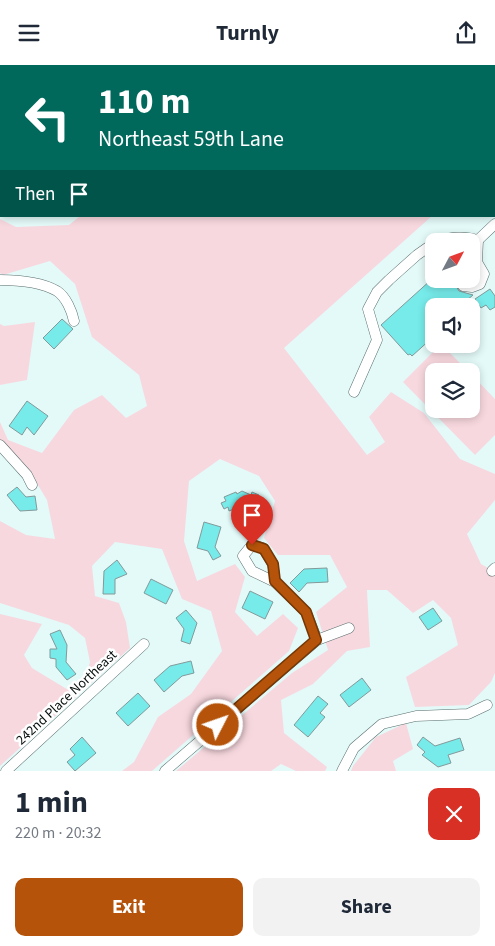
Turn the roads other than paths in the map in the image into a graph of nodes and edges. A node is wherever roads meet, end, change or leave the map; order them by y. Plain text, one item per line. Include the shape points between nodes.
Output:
1 (495, 224) edge
2 (480, 237) edge
3 (425, 250) edge
4 (480, 269) edge
5 (0, 280) edge
6 (480, 284) edge
7 (74, 321) dead end
8 (354, 392) dead end
9 (0, 445) edge
10 (32, 485) dead end
11 (275, 581) dead end
12 (349, 628) dead end
13 (316, 640) junction
14 (144, 644) dead end
15 (487, 705) dead end
16 (6, 771) edge
17 (165, 771) edge
18 (342, 771) edge

1 - 2 street
3 - 8 street via 377,292 368,309 377,340
4 - 6 street via 484,274
5 - 7 street via 25,281 58,292 71,310
9 - 10 street
11 - 13 street via 306,612
12 - 13 street
13 - 17 street
14 - 16 street, 242nd Place Northeast
15 - 18 street via 468,714 416,716 382,724 354,748

